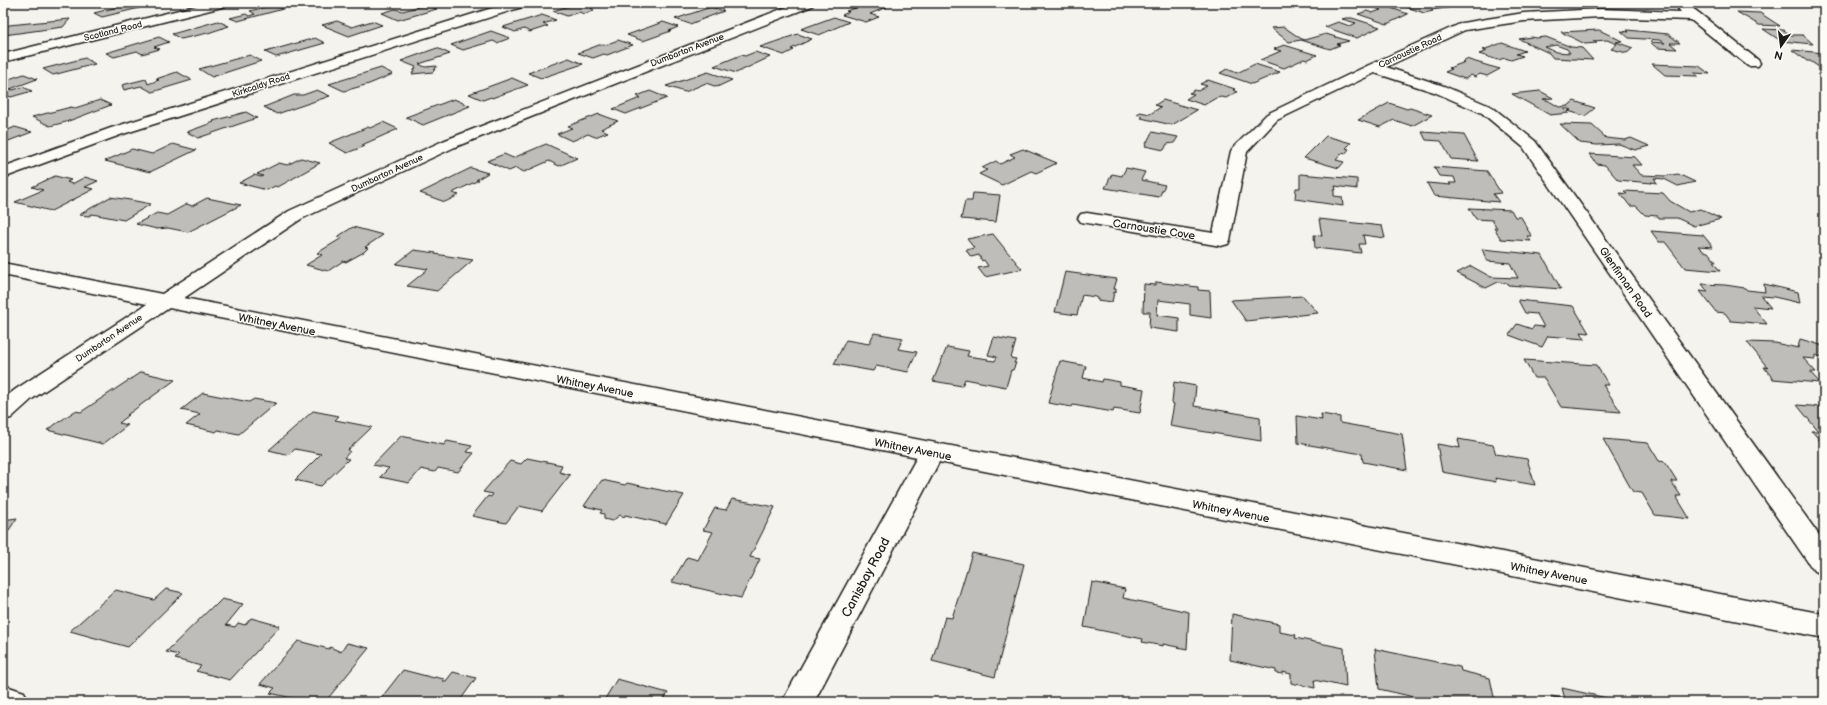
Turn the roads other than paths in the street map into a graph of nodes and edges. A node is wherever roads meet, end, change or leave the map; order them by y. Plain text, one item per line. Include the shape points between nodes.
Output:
1 (222, 3) edge
2 (521, 3) edge
3 (808, 3) edge
4 (1677, 3) edge
5 (1695, 16) junction
6 (3, 58) edge
7 (1753, 63) dead end
8 (1374, 68) junction
9 (3, 173) edge
10 (1087, 218) dead end
11 (1221, 240) joint
12 (3, 269) edge
13 (163, 301) junction
14 (3, 412) edge
15 (932, 452) junction
16 (1824, 563) edge
17 (1824, 626) edge
18 (3, 699) edge
19 (13, 702) edge
20 (798, 702) edge

1 - 6 street, Scotland Road
2 - 9 street, Kirkcaldy Road via 117,131
3 - 13 street, Dumbarton Avenue via 442,147 296,215
4 - 5 street
5 - 7 street
5 - 8 street, Carnoustie Road via 1593,14 1524,17 1462,27
8 - 11 street, Carnoustie Road via 1272,117 1239,151
8 - 16 street, Glenfinnan Road via 1438,89 1487,110 1529,144
10 - 11 street, Carnoustie Cove
12 - 13 street, Whitney Avenue
13 - 14 street, Dumbarton Avenue via 24,394
13 - 15 street, Whitney Avenue
15 - 17 street, Whitney Avenue
15 - 20 street, Canisbay Road
18 - 19 street

